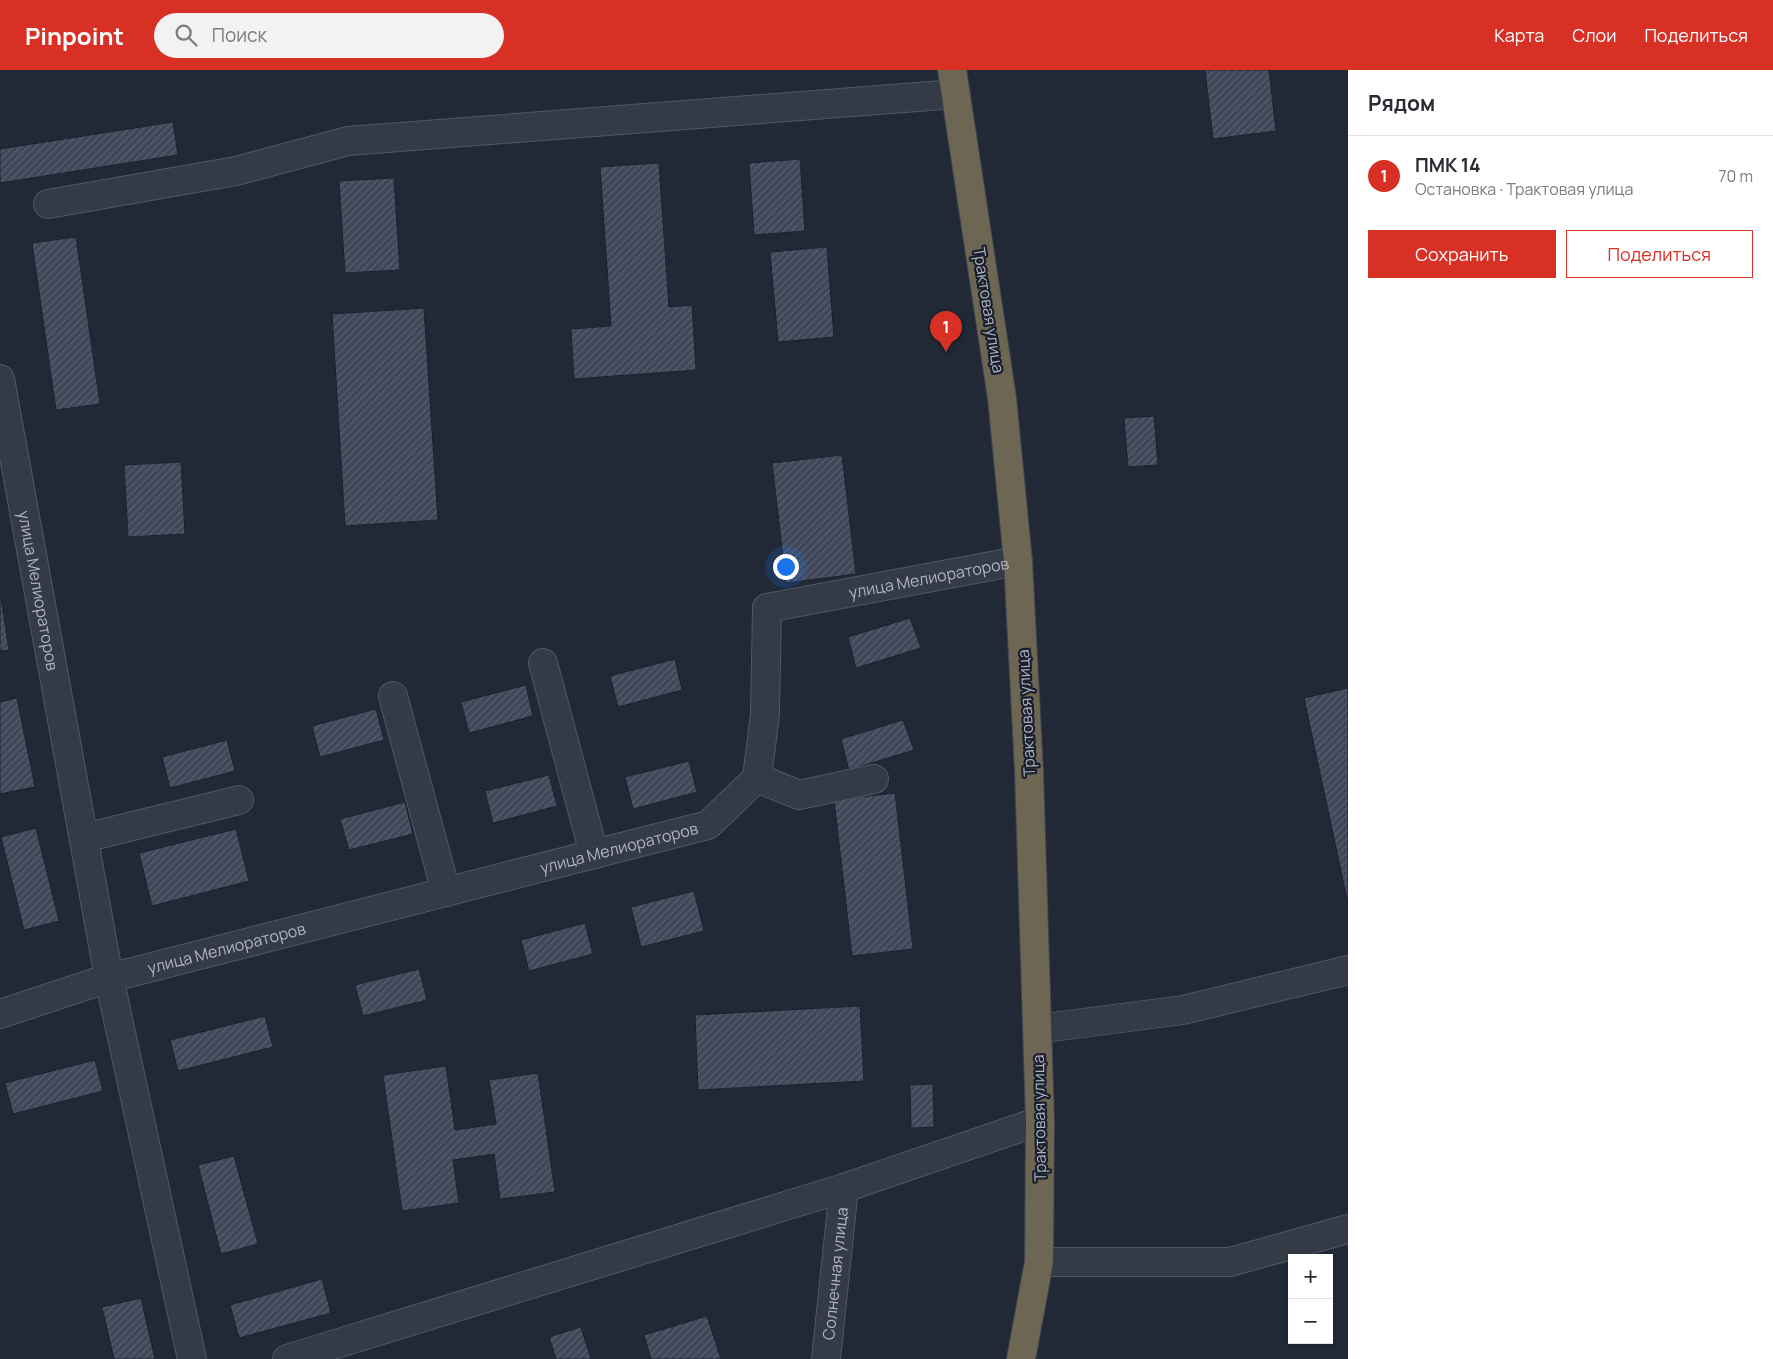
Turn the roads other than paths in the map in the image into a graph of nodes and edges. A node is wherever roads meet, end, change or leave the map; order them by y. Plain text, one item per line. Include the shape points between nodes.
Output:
1 (954, 82) edge
2 (48, 204) dead end
3 (0, 379) edge
4 (1018, 561) junction
5 (542, 663) dead end
6 (393, 696) dead end
7 (757, 778) junction
8 (874, 779) dead end
9 (239, 800) dead end
10 (84, 838) junction
11 (594, 854) junction
12 (446, 892) junction
13 (1348, 970) edge
14 (109, 978) junction
15 (0, 1014) edge
16 (1037, 1029) junction
17 (1040, 1121) junction
18 (844, 1188) junction
19 (1348, 1229) edge
20 (1039, 1262) junction
21 (192, 1359) edge
22 (287, 1359) edge
23 (826, 1359) edge
24 (1021, 1359) edge

1 - 2 street via 348,141 236,171
1 - 4 highway, Трактовая улица via 1002,398
3 - 10 street, улица Мелиораторов
4 - 7 street, улица Мелиораторов via 766,608 765,714
4 - 16 highway, Трактовая улица
5 - 11 street
6 - 12 street
7 - 8 street via 799,795
7 - 11 street, улица Мелиораторов via 708,825
9 - 10 street
10 - 14 street, улица Мелиораторов
11 - 12 street, улица Мелиораторов
12 - 14 street, улица Мелиораторов
13 - 16 street via 1183,1010
14 - 15 street
14 - 21 street, улица Мелиораторов
16 - 17 highway, Трактовая улица
17 - 18 street
17 - 20 highway, Трактовая улица
18 - 22 street
18 - 23 street, Солнечная улица
19 - 20 street via 1230,1262
20 - 24 highway, Трактовая улица

